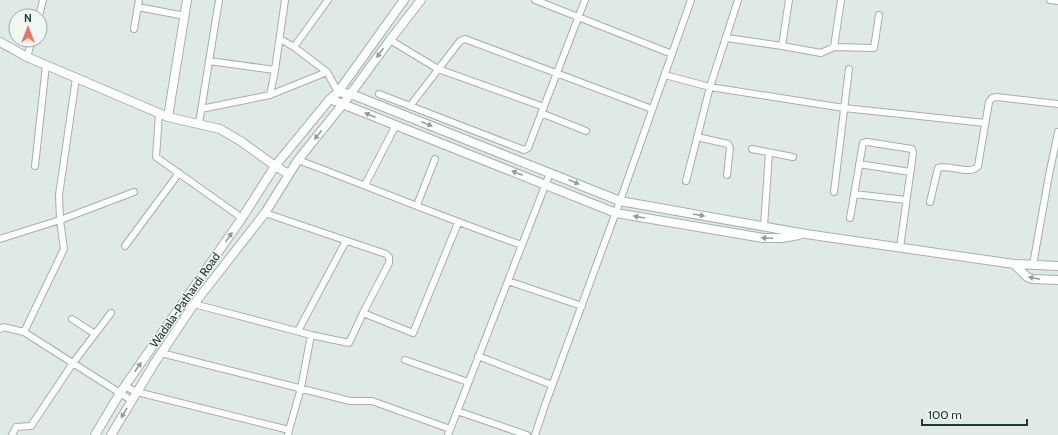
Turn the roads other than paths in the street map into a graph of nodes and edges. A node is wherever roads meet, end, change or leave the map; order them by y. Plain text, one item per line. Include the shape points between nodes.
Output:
1 (139, 0) edge
2 (187, 0) edge
3 (219, 0) edge
4 (285, 0) edge
5 (328, 0) edge
6 (404, 0) edge
7 (421, 0) edge
8 (535, 0) edge
9 (585, 0) edge
10 (683, 0) edge
11 (738, 0) edge
12 (789, 0) edge
13 (841, 0) edge
14 (1050, 0) edge
15 (690, 1) edge
16 (1058, 1) edge
17 (138, 7) junction
18 (879, 15) dead end
19 (184, 16) junction
20 (578, 17) junction
21 (134, 29) dead end
22 (280, 38) junction
23 (726, 38) junction
24 (390, 40) junction
25 (0, 42) edge
26 (782, 46) junction
27 (294, 47) junction
28 (834, 47) junction
29 (30, 48) edge
30 (672, 54) junction
31 (27, 57) junction
32 (209, 61) junction
33 (46, 66) junction
34 (438, 68) junction
35 (849, 69) dead end
36 (275, 70) junction
37 (327, 72) junction
38 (557, 73) junction
39 (664, 75) junction
40 (76, 78) junction
41 (710, 87) junction
42 (338, 92) junction
43 (351, 94) junction
44 (379, 94) dead end
45 (270, 95) junction
46 (330, 99) junction
47 (343, 104) junction
48 (1058, 104) edge
49 (410, 106) junction
50 (844, 108) junction
51 (201, 109) junction
52 (652, 109) junction
53 (543, 110) junction
54 (159, 113) junction
55 (168, 117) junction
56 (199, 123) junction
57 (985, 123) junction
58 (396, 125) junction
59 (586, 131) dead end
60 (1058, 132) edge
61 (697, 137) junction
62 (752, 149) dead end
63 (769, 152) junction
64 (793, 157) dead end
65 (435, 159) dead end
66 (298, 160) junction
67 (859, 164) junction
68 (35, 166) dead end
69 (275, 166) junction
70 (910, 172) junction
71 (179, 173) junction
72 (550, 173) junction
73 (289, 174) junction
74 (727, 175) dead end
75 (686, 182) dead end
76 (366, 185) junction
77 (545, 185) junction
78 (134, 192) dead end
79 (834, 192) dead end
80 (854, 194) junction
81 (906, 200) junction
82 (620, 201) junction
83 (930, 202) dead end
84 (417, 205) junction
85 (265, 213) junction
86 (616, 213) junction
87 (242, 218) junction
88 (850, 218) dead end
89 (60, 220) junction
90 (458, 223) junction
91 (764, 226) junction
92 (806, 234) junction
93 (0, 238) edge
94 (346, 241) junction
95 (522, 245) junction
96 (125, 246) dead end
97 (900, 248) junction
98 (1014, 264) junction
99 (1033, 265) junction
100 (1058, 266) edge
101 (1058, 280) edge
102 (508, 281) junction
103 (194, 304) junction
104 (582, 306) junction
105 (111, 313) dead end
106 (363, 313) junction
107 (72, 319) dead end
108 (0, 329) edge
109 (298, 331) junction
110 (24, 332) junction
111 (95, 334) junction
112 (311, 335) junction
113 (161, 353) junction
114 (478, 356) junction
115 (405, 360) dead end
116 (73, 363) junction
117 (468, 382) junction
118 (552, 385) junction
119 (301, 388) junction
120 (122, 390) junction
121 (137, 392) junction
122 (131, 400) junction
123 (457, 411) junction
124 (449, 432) edge
125 (289, 433) edge
126 (12, 435) edge
127 (95, 435) edge
128 (111, 435) edge
129 (527, 435) edge
130 (535, 435) edge

1 - 17 street
2 - 19 main road
3 - 32 street
4 - 22 street
5 - 27 street
6 - 42 main road, Wadala-Pathardi Road
7 - 24 main road, Wadala-Pathardi Road
8 - 20 street
9 - 20 street
10 - 15 street
11 - 23 street
12 - 26 street
13 - 28 street
14 - 16 street
15 - 30 street
17 - 19 street
17 - 21 street
18 - 28 street via 874,48
19 - 55 main road
20 - 30 street
20 - 38 street
22 - 27 street
22 - 36 street
23 - 26 street
23 - 41 street
24 - 34 street
24 -> 43 main road, Wadala-Pathardi Road
25 - 31 main road
26 - 28 street via 821,53
27 - 37 street
29 - 31 street
30 - 39 street
31 - 33 main road
32 - 36 street
32 - 51 street
33 - 40 main road
33 - 68 street
34 - 38 street via 465,38
34 - 49 street
34 - 53 street
35 - 50 street
36 - 45 street
37 - 42 street
37 - 45 street
38 - 52 street
38 - 53 street
39 - 41 street
39 - 52 street
40 - 54 main road
40 - 89 street via 59,196
41 - 50 street
41 - 61 street
42 - 43 main road
42 - 46 main road, Wadala-Pathardi Road
43 - 47 main road, Wadala-Pathardi Road
43 -> 72 main road
44 - 49 street
45 - 51 street
46 - 47 main road
46 - 69 main road, Wadala-Pathardi Road
58 -> 47 main road
47 -> 66 main road, Wadala-Pathardi Road
48 - 57 street via 995,97 989,102
49 - 53 street via 524,150 528,148
50 - 57 street
50 - 79 street
51 - 56 street
52 - 82 street
53 - 59 street
54 - 55 main road
54 - 71 street via 156,157
55 - 56 main road
56 - 69 main road via 220,128
57 - 83 street via 977,168 938,168
58 - 76 street
77 -> 58 main road
60 - 99 street
61 - 74 street via 728,144 730,148
61 - 75 street
62 - 63 street
63 - 64 street
63 - 91 street
65 - 84 street
66 - 73 main road, Wadala-Pathardi Road
66 - 76 street
67 - 70 street
67 - 70 street via 862,145 865,142 910,148 913,153
67 - 80 street
69 - 73 main road
69 - 87 main road, Wadala-Pathardi Road
70 - 81 street
71 - 87 street
71 - 96 street
72 - 77 street
72 -> 82 main road
73 - 85 main road, Wadala-Pathardi Road
76 - 84 street
77 - 86 main road
77 - 95 street
78 - 89 street
80 - 81 street
80 - 88 street
81 - 97 street
82 - 86 street
82 -> 91 main road
84 - 90 street
85 - 94 street
85 - 103 main road, Wadala-Pathardi Road
92 -> 86 main road via 763,238
86 - 104 street
120 -> 87 main road, Wadala-Pathardi Road
89 - 93 street
89 - 110 street via 64,249
90 - 95 street
90 - 106 street via 413,333
91 - 92 main road
92 - 97 main road
94 - 106 street via 389,257 389,263
94 - 109 street
95 - 102 street
97 - 98 main road
98 - 99 main road
101 -> 98 main road via 1027,277
99 - 100 main road
102 - 104 street
102 - 114 street
103 - 109 street
103 - 113 main road, Wadala-Pathardi Road
104 - 118 street
105 - 111 street
106 - 112 street via 349,343
107 - 111 street
108 - 110 street via 3,327
109 - 112 street
110 - 116 street
111 - 116 street
112 - 119 street
113 - 119 street
113 - 121 main road, Wadala-Pathardi Road
114 - 117 street
114 - 118 street
115 - 117 street
116 - 120 street
116 - 126 street via 31,426 16,427
117 - 123 street
118 - 130 street
119 - 124 street via 350,401 372,401
119 - 125 street
120 - 121 street
120 - 122 street
120 - 127 main road, Wadala-Pathardi Road
121 - 122 main road, Wadala-Pathardi Road
121 - 125 street
122 -> 128 main road, Wadala-Pathardi Road
123 - 124 street
123 - 129 street

